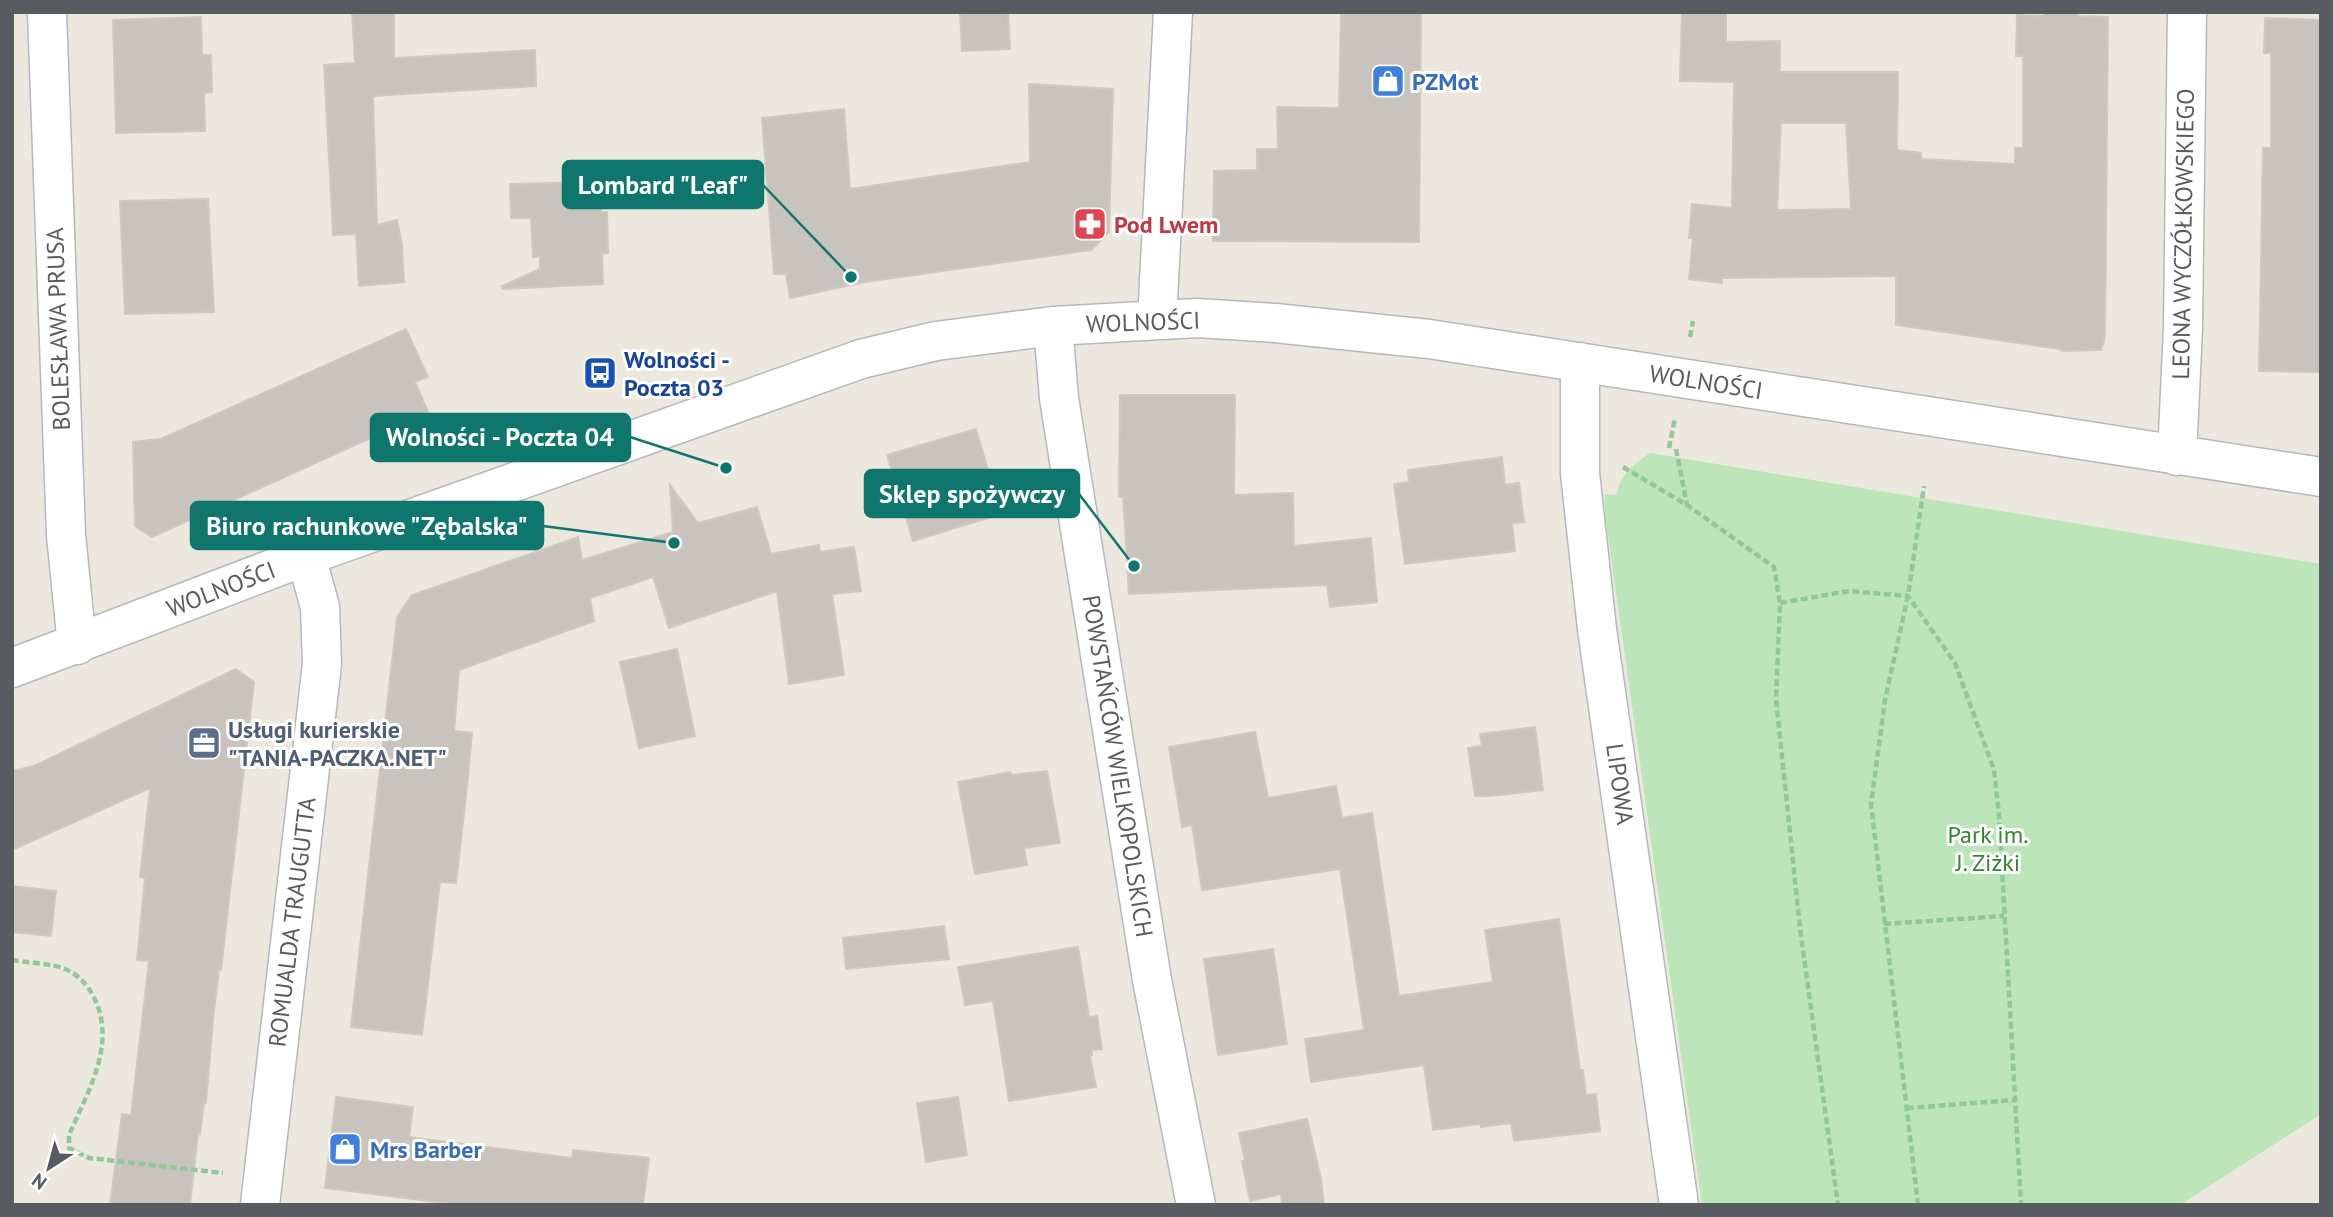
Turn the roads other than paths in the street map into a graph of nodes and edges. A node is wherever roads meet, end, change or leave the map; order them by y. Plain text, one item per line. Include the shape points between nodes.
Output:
1 (47, 12) edge
2 (1173, 12) edge
3 (2187, 12) edge
4 (1157, 320) junction
5 (1053, 326) junction
6 (1580, 362) junction
7 (2177, 456) junction
8 (2321, 477) edge
9 (306, 556) junction
10 (77, 645) junction
11 (12, 668) edge
12 (260, 1205) edge
13 (1196, 1205) edge
14 (1679, 1205) edge

1 - 10 street, BOLESŁAWA PRUSA via 66,535
2 - 4 street
3 - 7 street, LEONA WYCZÓŁKOWSKIEGO
4 - 5 street, WOLNOŚCI
4 - 6 street, WOLNOŚCI via 1197,318 1326,328
5 - 9 street, WOLNOŚCI via 936,341 861,359
5 - 13 street, POWSTAŃCÓW WIELKOPOLSKICH via 1059,398 1152,980
6 - 7 street, WOLNOŚCI
6 - 14 street, LIPOWA via 1580,473 1597,629
7 - 8 street, WOLNOŚCI
9 - 10 street, WOLNOŚCI
9 - 12 street, ROMUALDA TRAUGUTTA via 320,607 321,664
10 - 11 street, WOLNOŚCI

